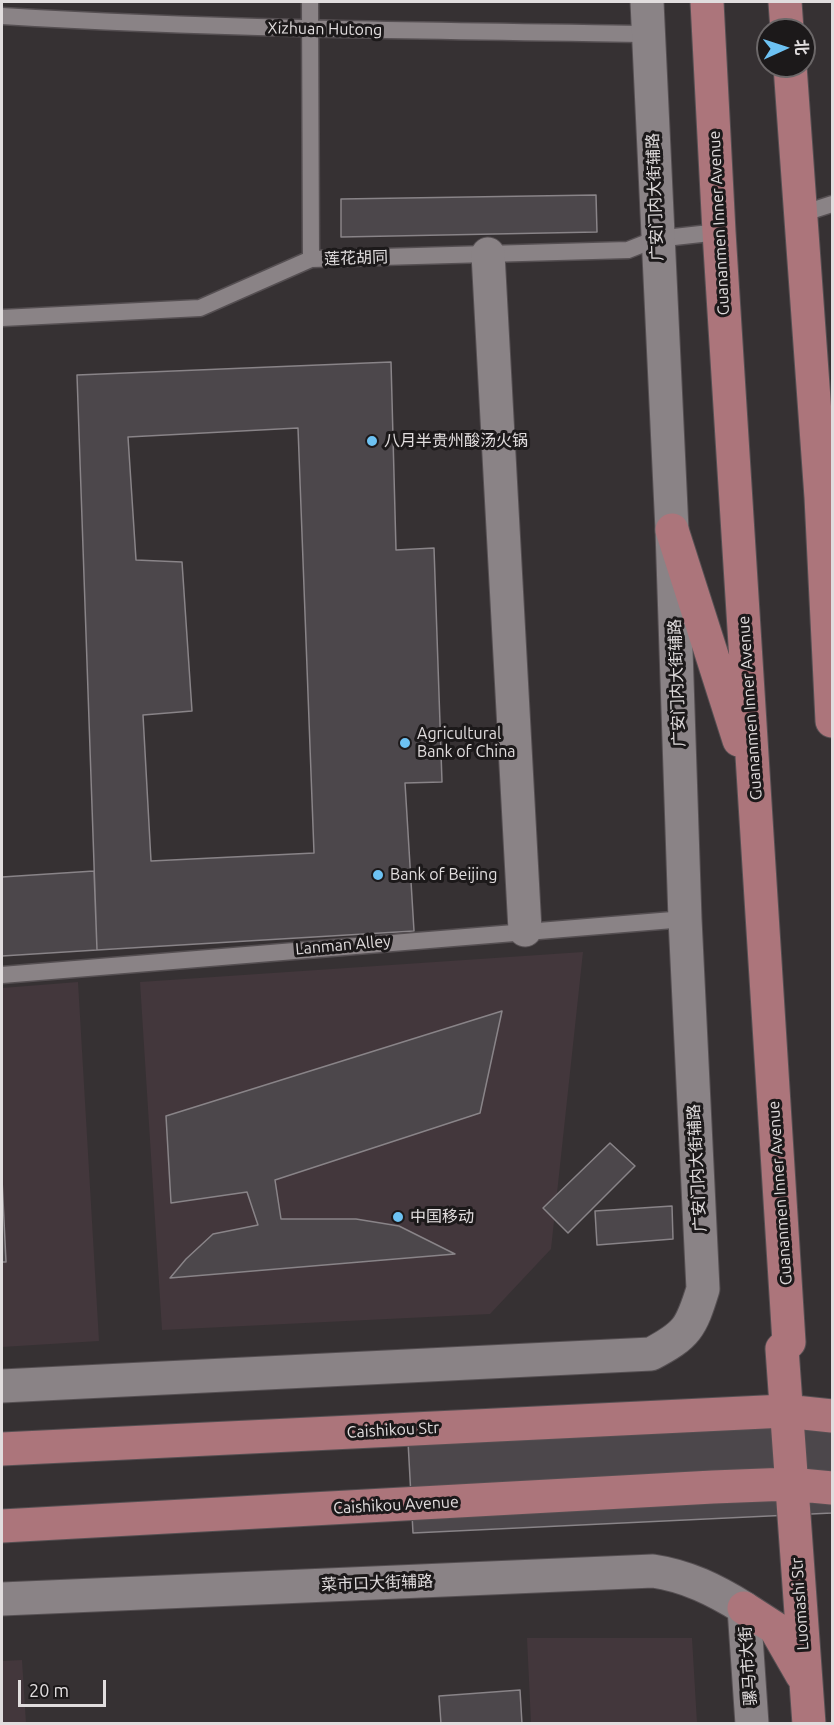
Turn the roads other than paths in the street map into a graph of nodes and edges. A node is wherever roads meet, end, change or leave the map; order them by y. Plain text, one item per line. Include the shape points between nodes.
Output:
1 (310, 2) edge
2 (647, 2) edge
3 (707, 2) edge
4 (785, 2) edge
5 (2, 16) edge
6 (786, 18) edge
7 (311, 30) junction
8 (649, 34) junction
9 (791, 78) edge
10 (832, 204) edge
11 (801, 214) junction
12 (719, 232) junction
13 (656, 239) junction
14 (488, 254) junction
15 (311, 259) junction
16 (2, 318) edge
17 (672, 530) junction
18 (832, 721) edge
19 (755, 789) junction
20 (685, 919) junction
21 (525, 930) junction
22 (2, 975) edge
23 (2, 1386) edge
24 (785, 1411) junction
25 (832, 1416) edge
26 (2, 1449) edge
27 (790, 1484) junction
28 (832, 1488) edge
29 (2, 1526) edge
30 (2, 1599) edge
31 (744, 1608) junction
32 (806, 1680) junction
33 (752, 1724) edge
34 (809, 1724) edge

1 - 7 lane
2 - 8 street, 广安门内大街辅路
3 - 12 main road, Guananmen Inner Avenue
4 - 6 main road
5 - 7 lane, Xizhuan Hutong
7 - 8 lane, Xizhuan Hutong
7 - 15 lane
8 - 13 street, 广安门内大街辅路
9 - 11 main road
10 - 11 lane
11 - 18 main road
12 - 13 lane, 莲花胡同
12 - 19 main road, Guananmen Inner Avenue
13 - 14 lane, 莲花胡同 via 628,250
13 - 17 street, 广安门内大街辅路
14 - 15 lane, 莲花胡同
14 - 21 street
15 - 16 lane, 莲花胡同 via 200,308
17 - 19 main road
17 - 20 street, 广安门内大街辅路
19 - 24 main road, Guananmen Inner Avenue via 789,1342 782,1349
20 - 21 lane, Lanman Alley
20 - 23 street, 广安门内大街辅路 via 703,1289 694,1318 679,1340 651,1354
21 - 22 lane, Lanman Alley
24 - 25 main road, Caishikou Str
24 - 26 main road, Caishikou Str
24 - 27 main road, Guananmen Inner Avenue
27 - 28 main road, Caishikou Avenue
27 - 29 main road, Caishikou Avenue
27 - 32 main road, Luomashi Str
30 - 31 street, 菜市口大街辅路 via 653,1571 708,1586
31 - 32 main road via 775,1628
31 - 33 street, 骡马市大街
32 - 34 main road, Luomashi Str

